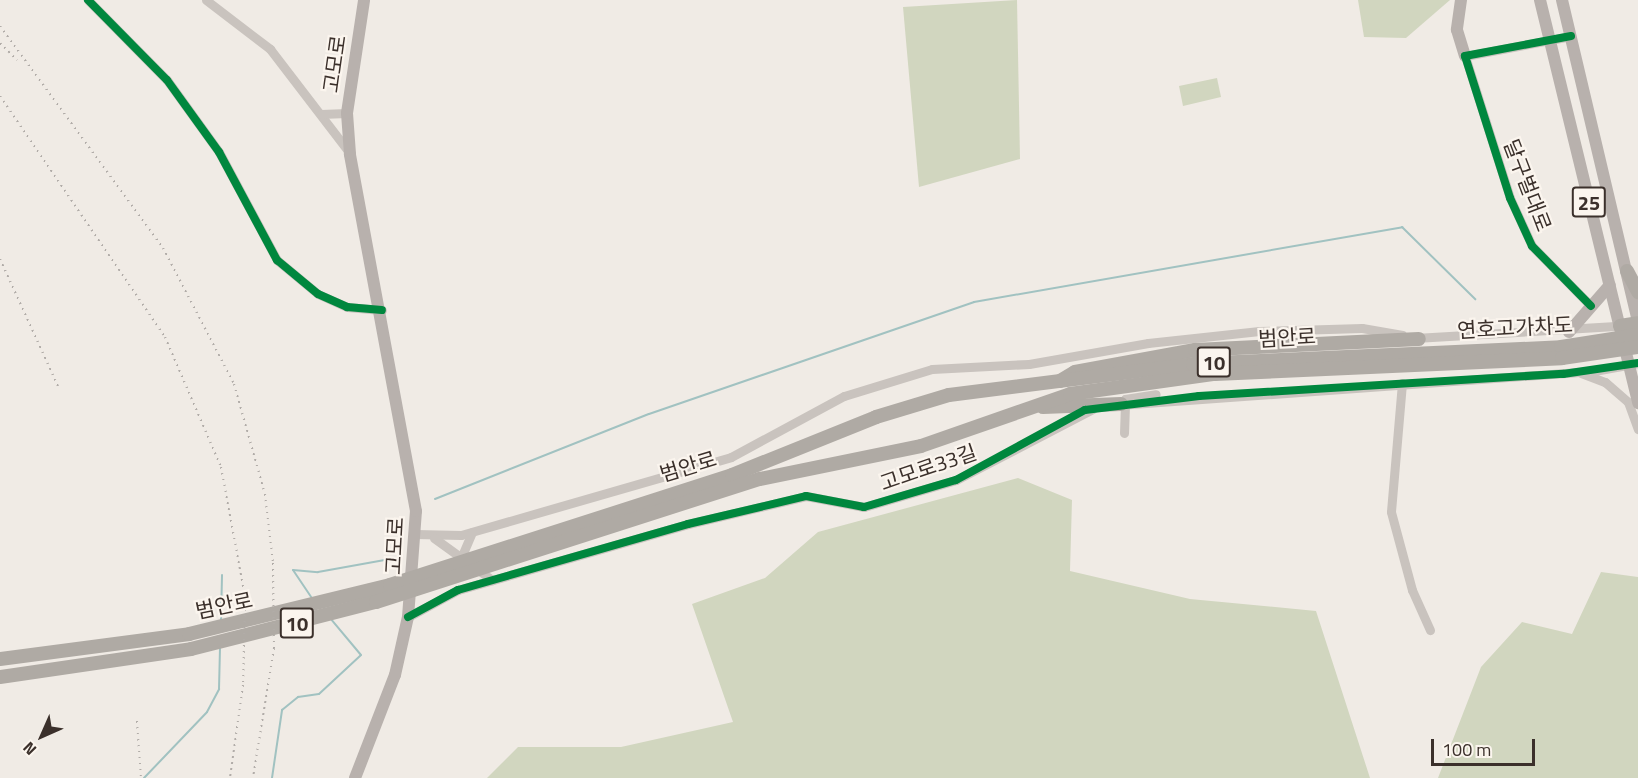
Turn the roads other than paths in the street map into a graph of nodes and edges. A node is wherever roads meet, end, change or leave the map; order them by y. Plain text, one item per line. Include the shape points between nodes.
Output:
1 (88, 0) edge
2 (206, 0) edge
3 (364, 0) edge
4 (1461, 0) edge
5 (1540, 0) edge
6 (1562, 0) edge
7 (1571, 36) junction
8 (1549, 41) junction
9 (1465, 56) junction
10 (347, 113) junction
11 (321, 114) junction
12 (350, 154) junction
13 (1633, 269) edge
14 (1610, 285) junction
15 (1638, 292) edge
16 (1591, 306) junction
17 (382, 310) junction
18 (1638, 322) edge
19 (1620, 326) junction
20 (1564, 333) junction
21 (1536, 334) junction
22 (1638, 335) edge
23 (1419, 339) junction
24 (1638, 347) edge
25 (1393, 359) junction
26 (1634, 364) edge
27 (1579, 372) junction
28 (1567, 373) junction
29 (1514, 376) junction
30 (1057, 382) junction
31 (1402, 383) junction
32 (1638, 403) edge
33 (1121, 404) junction
34 (1026, 408) junction
35 (1638, 429) edge
36 (1124, 433) dead end
37 (472, 532) junction
38 (416, 534) junction
39 (569, 534) junction
40 (433, 537) junction
41 (461, 558) junction
42 (492, 580) junction
43 (408, 617) junction
44 (1430, 630) dead end
45 (0, 659) edge
46 (0, 676) edge
47 (355, 778) edge

1 - 17 street via 167,80 207,135 277,260 318,294 347,307
2 - 11 street via 270,49
3 - 10 main road, 고모로
4 - 9 main road via 1457,30
5 - 8 main road, 25
6 - 7 main road, 25
7 - 8 street
7 - 13 main road, 25
8 - 9 street
8 - 14 main road, 25
9 - 16 street, 달구벌대로 via 1510,198 1532,246
10 - 11 street
10 - 12 main road, 고모로
11 - 12 street
12 - 17 main road, 고모로
13 - 15 highway
13 - 18 main road, 25
14 - 16 main road
14 - 19 main road, 25
16 - 20 main road
17 - 38 main road, 고모로 via 408,447
18 - 19 highway
19 - 20 street
19 - 26 main road, 25
20 - 21 street
20 - 28 street via 1578,353 1579,364
21 - 23 street
21 - 29 street
22 - 25 highway, 연호고가차도 / 10 via 1561,346
23 - 30 highway via 1195,350 1075,372
23 - 37 street via 1362,328 1259,331 1148,343 1029,364 932,369 844,396 731,457
24 - 25 highway, 연호고가차도 / 10 via 1562,358
25 - 30 highway, 범안로 / 10 via 1193,364
25 - 34 highway, 범안로 / 10 via 1194,376 1070,394
26 - 27 street, 고모로33길
26 - 32 main road, 25
27 - 28 street, 고모로33길
27 - 35 street via 1605,382 1628,402
28 - 29 street, 고모로33길
29 - 31 street, 고모로33길
30 - 39 highway, 범안로 / 10 via 912,405
31 - 33 street, 고모로33길
31 - 44 street via 1391,512 1412,590
33 - 34 highway
33 - 36 street
33 - 42 street, 고모로33길 via 1071,416 972,473 864,507 806,496
34 - 39 highway, 범안로 / 10 via 921,446 801,471
37 - 40 street
37 - 41 street
38 - 40 street
38 - 43 main road, 고모로
39 - 45 highway, 범안로 / 10 via 379,588 189,634
39 - 46 highway, 범안로 / 10 via 376,602 191,649
40 - 41 street
41 - 42 street
42 - 43 street, 고모로33길 via 458,590
43 - 47 main road, 고모로 via 387,698

